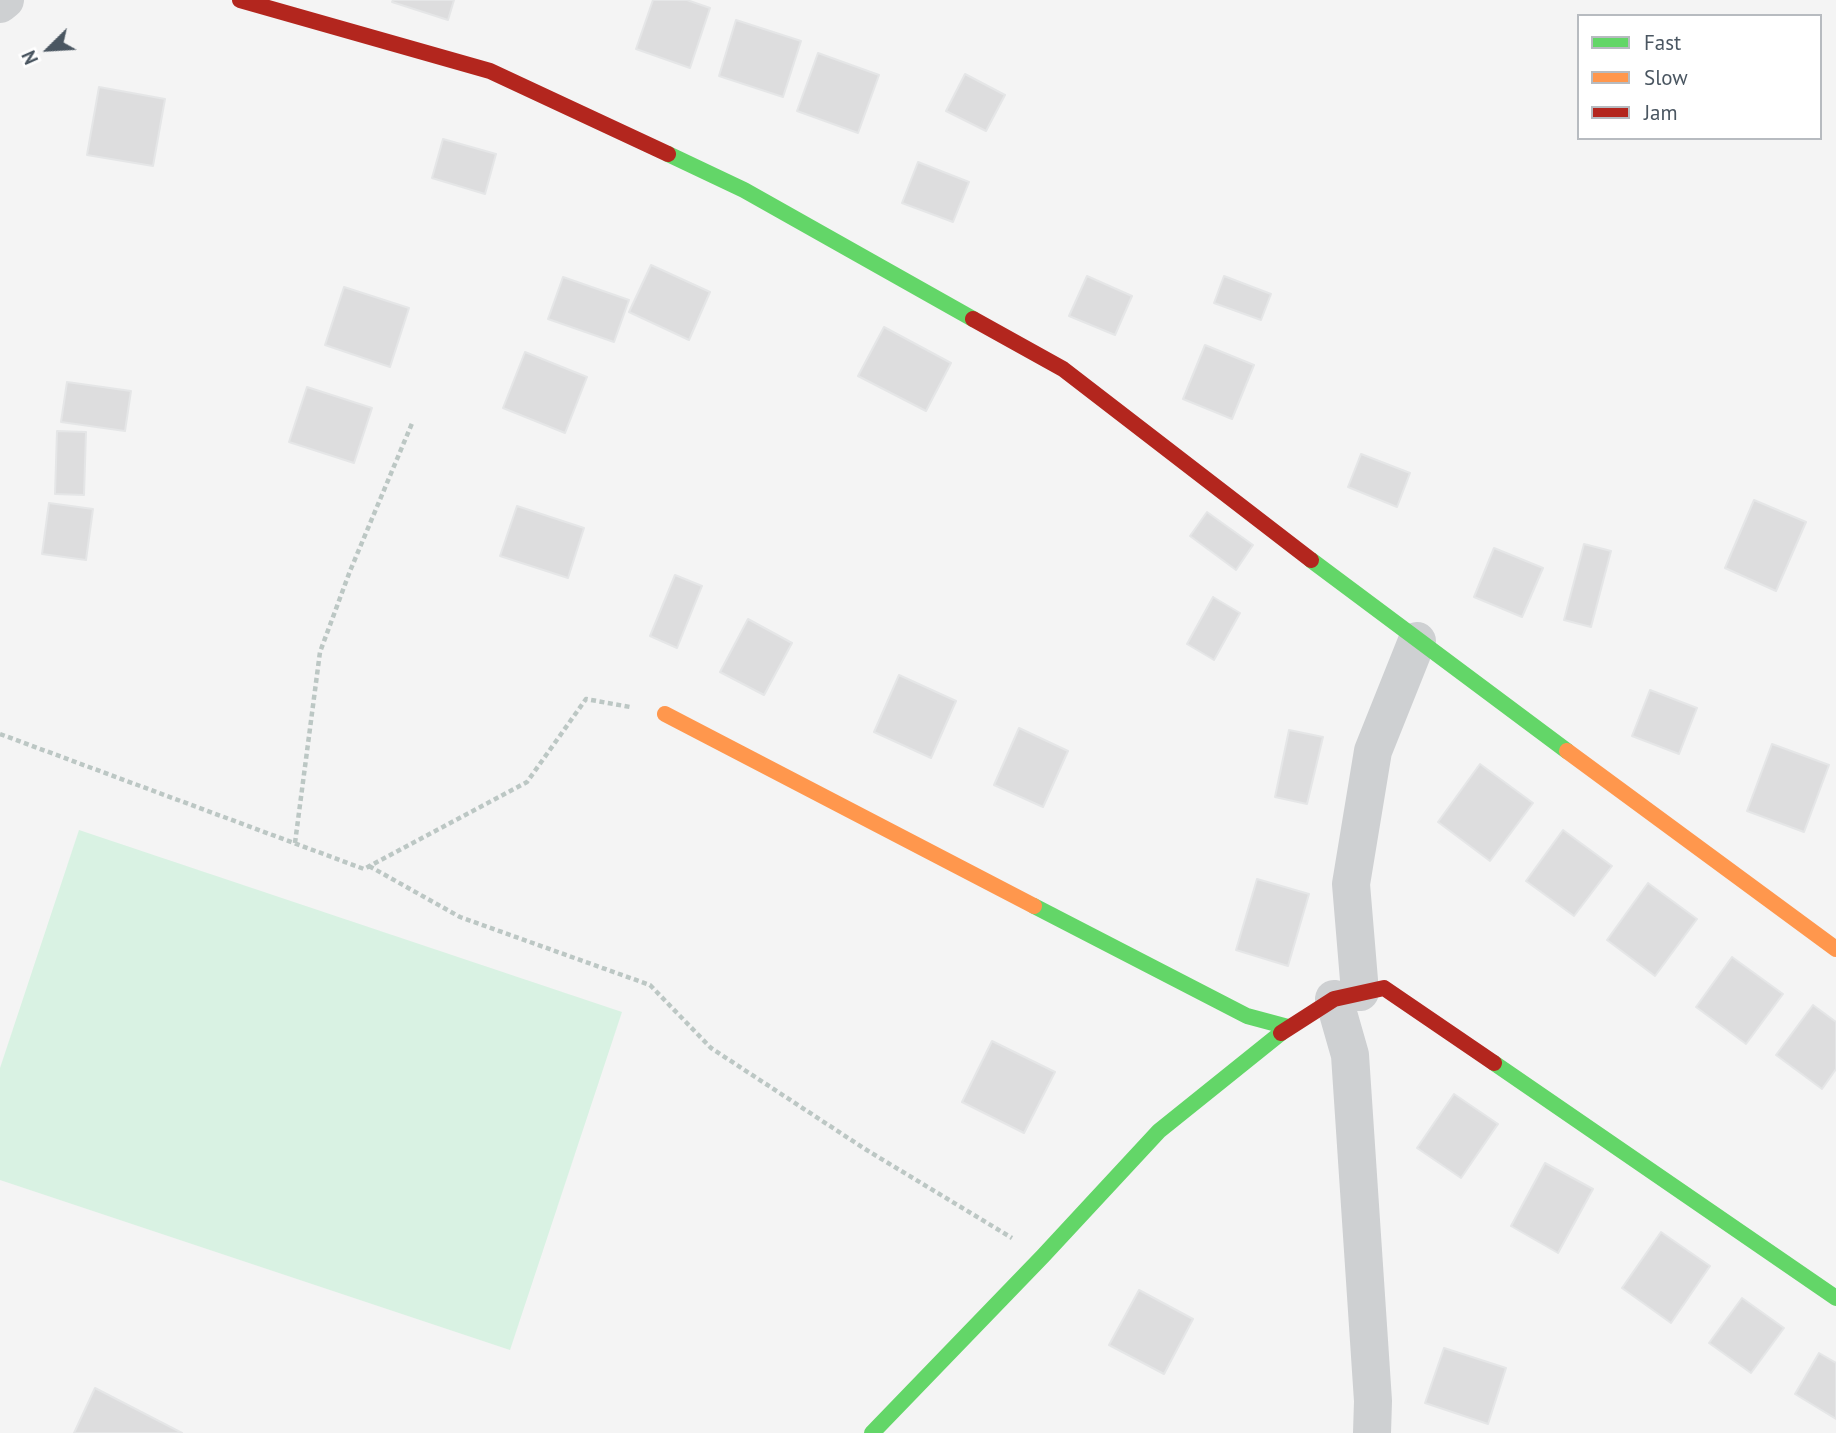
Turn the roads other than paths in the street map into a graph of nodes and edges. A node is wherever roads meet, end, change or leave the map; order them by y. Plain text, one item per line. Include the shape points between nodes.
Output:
1 (5, 0) edge
2 (240, 0) edge
3 (0, 4) edge
4 (1418, 641) junction
5 (665, 714) road end
6 (1836, 949) edge
7 (1347, 995) junction
8 (1288, 1027) junction
9 (1836, 1298) edge
10 (872, 1433) edge
11 (1372, 1433) edge

1 - 3 street
2 - 4 street via 490,71 744,190 1063,369
4 - 6 street
4 - 7 street via 1373,751 1351,884
5 - 8 street via 1247,1016
7 - 8 street
7 - 9 street via 1384,988
7 - 11 street
8 - 10 street via 1159,1131

